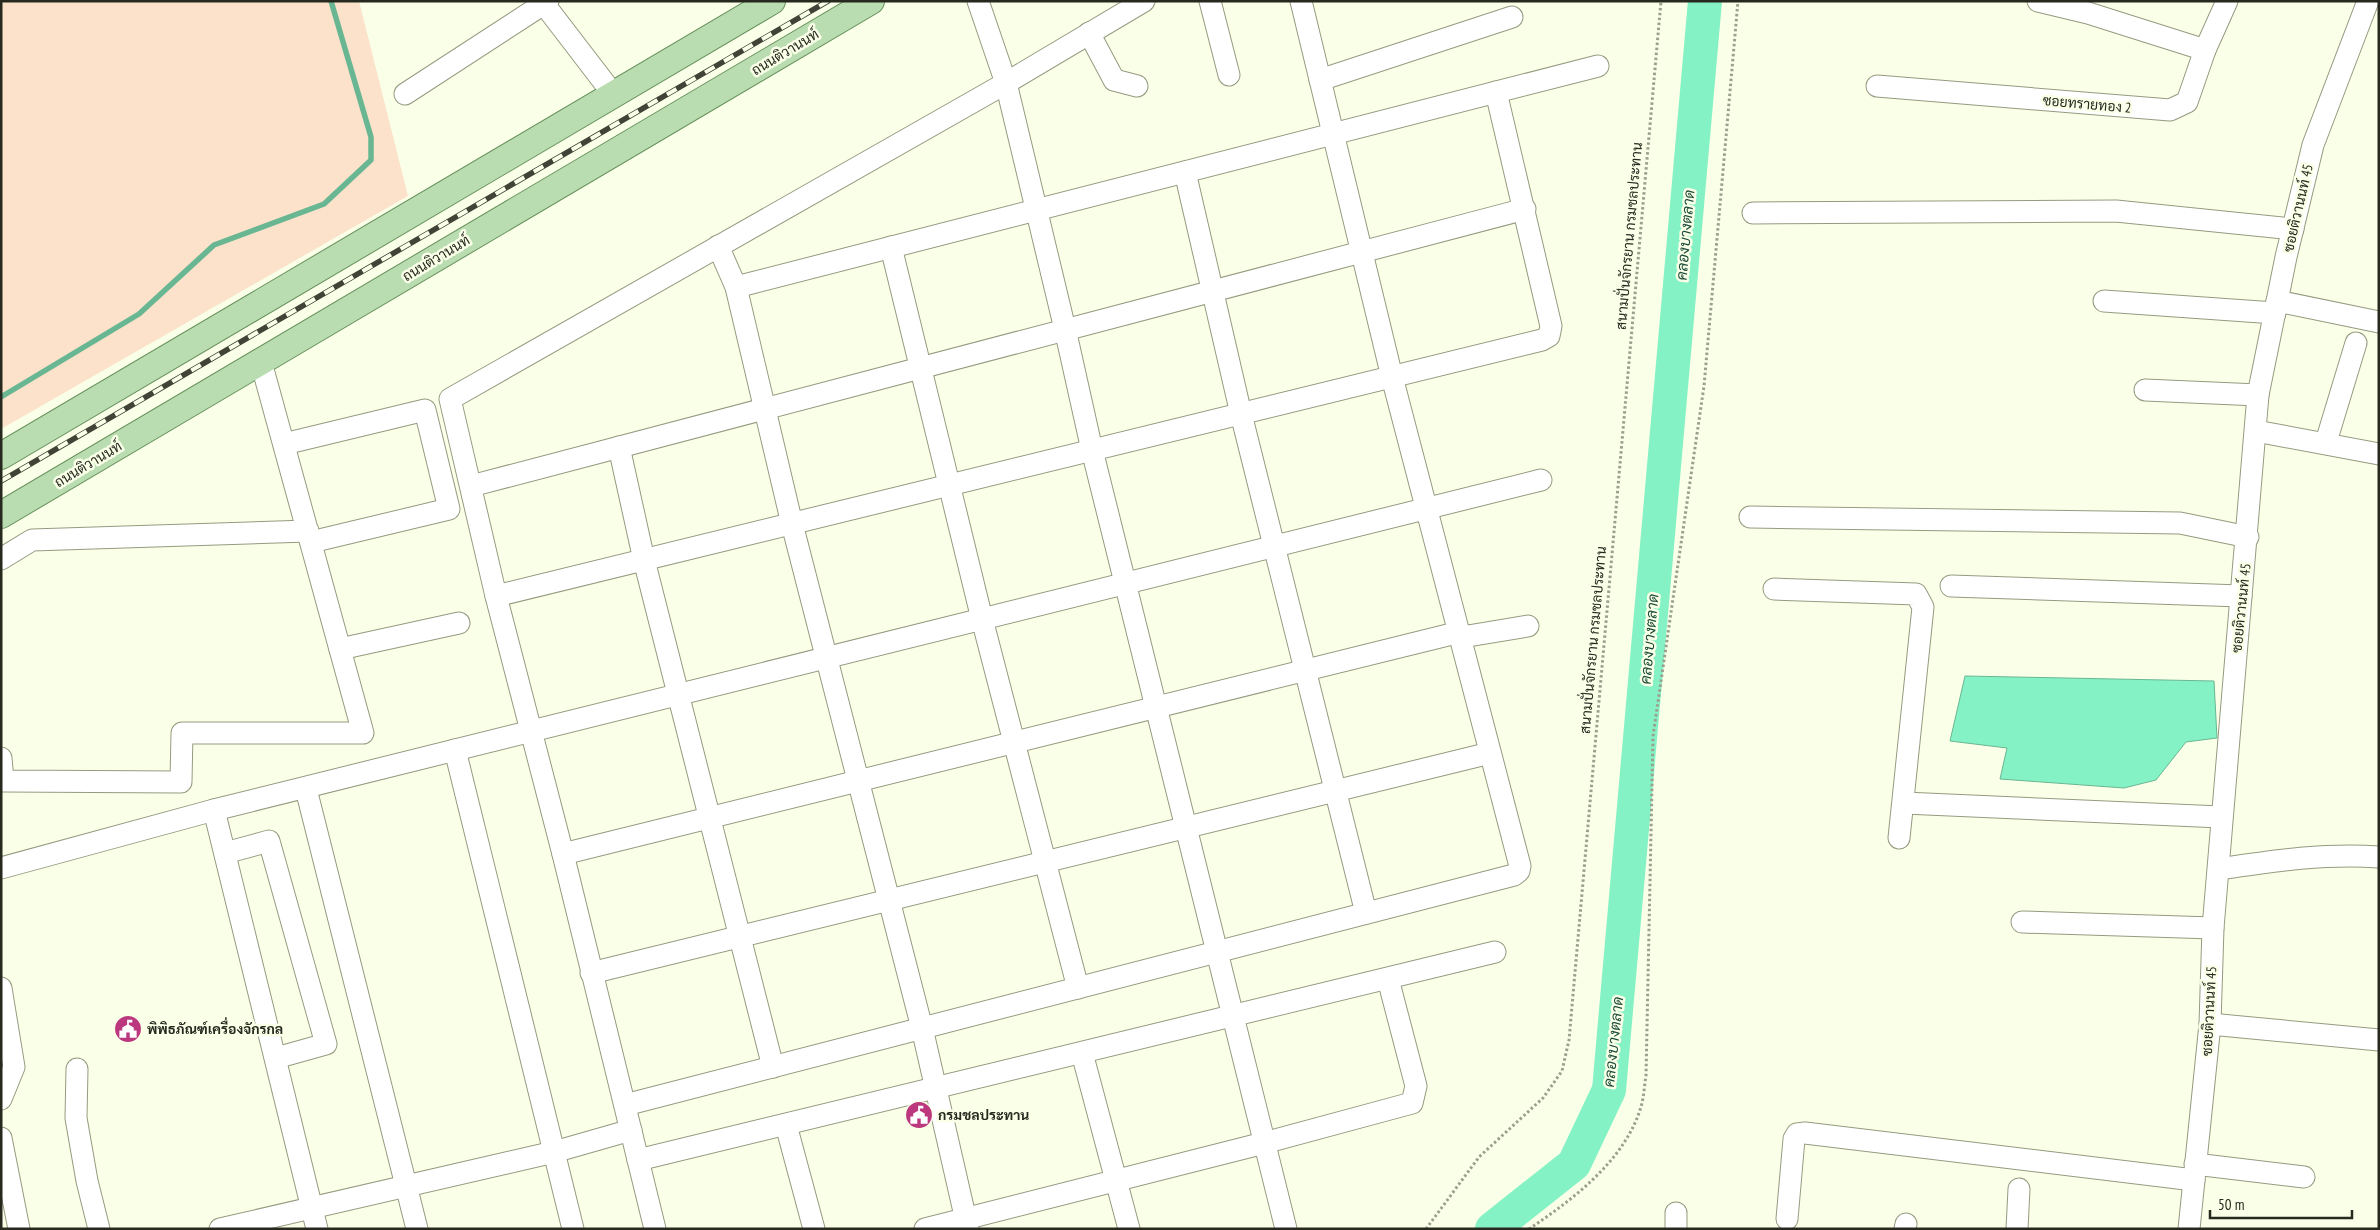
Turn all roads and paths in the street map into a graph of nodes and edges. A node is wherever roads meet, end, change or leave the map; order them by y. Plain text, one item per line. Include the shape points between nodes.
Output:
1 (772, 1) edge
2 (871, 1) edge
3 (978, 1) edge
4 (1144, 1) edge
5 (1210, 1) edge
6 (1301, 1) edge
7 (1661, 1) edge
8 (1738, 1) edge
9 (2038, 1) edge
10 (2226, 1) edge
11 (2368, 1) edge
12 (546, 2) edge
13 (1512, 17) dead end
14 (1089, 33) junction
15 (2204, 50) junction
16 (1598, 66) dead end
17 (1230, 75) dead end
18 (1320, 80) junction
19 (1006, 83) junction
20 (1137, 86) dead end
21 (1878, 86) dead end
22 (1496, 92) junction
23 (405, 94) dead end
24 (613, 94) junction
25 (1333, 134) junction
26 (1185, 172) junction
27 (1036, 209) junction
28 (1525, 209) junction
29 (1753, 213) dead end
30 (2293, 229) junction
31 (718, 246) junction
32 (891, 247) junction
33 (1363, 251) junction
34 (736, 287) junction
35 (1214, 291) junction
36 (2104, 301) dead end
37 (2276, 307) junction
38 (2379, 322) edge
39 (1065, 329) junction
40 (2356, 343) dead end
41 (261, 362) junction
42 (922, 367) junction
43 (1392, 377) junction
44 (2144, 390) dead end
45 (2258, 395) junction
46 (767, 408) junction
47 (1241, 414) junction
48 (2256, 431) junction
49 (2326, 442) junction
50 (284, 444) junction
51 (618, 447) junction
52 (1092, 450) junction
53 (2379, 454) edge
54 (1, 456) edge
55 (1541, 480) dead end
56 (471, 486) junction
57 (949, 486) junction
58 (1428, 508) junction
59 (1, 515) edge
60 (1750, 517) dead end
61 (792, 524) junction
62 (309, 536) junction
63 (2248, 537) junction
64 (1275, 547) junction
65 (1, 559) edge
66 (644, 560) junction
67 (1126, 583) junction
68 (1952, 586) dead end
69 (1774, 589) dead end
70 (496, 596) junction
71 (2241, 596) junction
72 (982, 619) junction
73 (459, 623) dead end
74 (1528, 626) dead end
75 (1461, 634) junction
76 (340, 649) junction
77 (828, 658) junction
78 (1306, 670) junction
79 (679, 695) junction
80 (1157, 706) junction
81 (531, 731) junction
82 (1015, 742) junction
83 (455, 750) junction
84 (1490, 753) junction
85 (1, 758) edge
86 (860, 781) junction
87 (306, 789) junction
88 (1335, 792) junction
89 (1904, 803) junction
90 (214, 810) junction
91 (711, 817) junction
92 (2222, 817) junction
93 (1185, 828) junction
94 (1899, 838) dead end
95 (225, 853) junction
96 (562, 854) junction
97 (2379, 856) edge
98 (1044, 862) junction
99 (1, 868) edge
100 (2219, 869) junction
101 (889, 901) junction
102 (1366, 913) junction
103 (2022, 922) dead end
104 (2213, 928) junction
105 (739, 937) junction
106 (1217, 951) junction
107 (1495, 952) dead end
108 (591, 973) junction
109 (1388, 979) junction
110 (1, 988) edge
111 (1078, 988) junction
112 (1232, 1016) junction
113 (5, 1021) edge
114 (2210, 1024) junction
115 (922, 1028) junction
116 (2379, 1040) edge
117 (1082, 1053) junction
118 (276, 1058) junction
119 (774, 1067) junction
120 (77, 1069) dead end
121 (937, 1088) junction
122 (1, 1099) edge
123 (625, 1105) junction
124 (786, 1125) junction
125 (630, 1130) junction
126 (1, 1138) edge
127 (1264, 1144) junction
128 (554, 1152) junction
129 (638, 1160) junction
130 (2194, 1172) junction
131 (2304, 1177) dead end
132 (1117, 1179) junction
133 (406, 1185) junction
134 (2019, 1189) dead end
135 (312, 1206) junction
136 (1787, 1218) dead end
137 (967, 1224) edge
138 (19, 1229) edge
139 (99, 1229) edge
140 (220, 1229) edge
141 (317, 1229) edge
142 (417, 1229) edge
143 (574, 1229) edge
144 (655, 1229) edge
145 (814, 1229) edge
146 (925, 1229) edge
147 (1129, 1229) edge
148 (1286, 1229) edge
149 (1426, 1229) edge
150 (1529, 1229) edge
151 (2016, 1229) edge
152 (2189, 1229) edge

1 - 24 main road
2 - 41 main road, ถนนติวานนท์
3 - 19 street
4 - 14 street
5 - 17 street
6 - 18 street
7 - 149 path, สนามปั่นจักรยาน กรมชลประทาน via 1569,1040 1562,1070 1543,1098 1479,1157
8 - 150 path via 1704,386 1653,736 1646,1076 1640,1110 1618,1152 1564,1204
9 - 15 street via 2088,13
10 - 15 street, ซอยทรายทอง 2
11 - 30 street, ซอยติวานนท์ 45 via 2313,144
12 - 23 street
12 - 24 street
13 - 18 street
14 - 19 street
14 - 20 street via 1114,80
15 - 21 street, ซอยทรายทอง 2 via 2187,102 2170,110
16 - 22 street
18 - 25 street
19 - 27 street
19 - 31 street
22 - 25 street
22 - 28 street
24 - 54 main road
25 - 26 street
25 - 33 street
26 - 27 street
26 - 35 street
27 - 32 street
27 - 39 street
28 - 33 street
28 - 43 street via 1551,326 1549,336
29 - 30 street via 2116,211
30 - 37 street, ซอยติวานนท์ 45
31 - 34 street
31 - 56 street via 450,399
32 - 34 street
32 - 42 street
33 - 35 street
33 - 43 street
34 - 46 street
35 - 39 street
35 - 47 street
36 - 37 street
37 - 38 street
37 - 45 street, ซอยติวานนท์ 45
39 - 42 street
39 - 52 street
40 - 49 street
41 - 50 street
41 - 59 main road, ถนนติวานนท์
42 - 46 street
42 - 57 street
43 - 47 street
43 - 58 street
44 - 45 street
45 - 48 street, ซอยติวานนท์ 45
46 - 51 street
46 - 61 street
47 - 52 street
47 - 64 street
48 - 49 street
48 - 63 street, ซอยติวานนท์ 45
49 - 53 street
50 - 62 street
50 - 62 street via 425,410 449,509
51 - 56 street
51 - 66 street
52 - 57 street
52 - 67 street
55 - 58 street
56 - 70 street
57 - 61 street
57 - 72 street
58 - 64 street
58 - 75 street
60 - 63 street via 2180,524
61 - 66 street
61 - 77 street
62 - 65 street via 32,540
62 - 76 street
63 - 71 street, ซอยติวานนท์ 45
64 - 67 street
64 - 78 street
66 - 70 street
66 - 79 street
67 - 72 street
67 - 80 street
68 - 71 street
69 - 89 street via 1916,594 1921,599 1923,607
70 - 81 street
71 - 92 street, ซอยติวานนท์ 45
72 - 77 street
72 - 82 street
73 - 76 street
74 - 75 street
75 - 78 street
75 - 84 street
76 - 85 street via 363,733 182,733 181,782 3,781
77 - 79 street
77 - 86 street
78 - 80 street
78 - 88 street
79 - 81 street
79 - 91 street
80 - 82 street
80 - 93 street
81 - 83 street
81 - 96 street
82 - 86 street
82 - 98 street
83 - 87 street
83 - 128 street
84 - 88 street
84 - 102 street via 1519,872
86 - 91 street
86 - 101 street
87 - 90 street
87 - 133 street
88 - 93 street
88 - 102 street
89 - 92 street
89 - 94 street
90 - 95 street
90 - 99 street
91 - 96 street
91 - 105 street
92 - 100 street, ซอยติวานนท์ 45
93 - 98 street
93 - 106 street
95 - 118 street
95 - 118 street via 269,841 326,1044
96 - 108 street
97 - 100 street via 2347,854 2293,858
98 - 101 street
98 - 111 street
100 - 104 street, ซอยติวานนท์ 45
101 - 105 street
101 - 115 street
102 - 106 street
103 - 104 street
104 - 114 street, ซอยติวานนท์ 45
105 - 108 street
105 - 119 street
106 - 111 street
106 - 112 street
107 - 109 street
108 - 123 street
109 - 112 street
109 - 127 street via 1416,1086 1412,1103
110 - 113 street
111 - 115 street
112 - 117 street
112 - 127 street
113 - 122 street via 14,1067
114 - 116 street
114 - 130 street, ซอยติวานนท์ 45
115 - 119 street
115 - 121 street
117 - 121 street
117 - 132 street
118 - 135 street
119 - 123 street
120 - 139 street via 76,1118
121 - 124 street
121 - 137 street
123 - 125 street
124 - 129 street
124 - 145 street
125 - 128 street
125 - 129 street
126 - 138 street
127 - 132 street
127 - 148 street
128 - 133 street
128 - 143 street
129 - 144 street
130 - 131 street
130 - 136 street via 1805,1133 1797,1134 1794,1140
130 - 152 street, ซอยติวานนท์ 45
132 - 137 street
132 - 147 street
133 - 135 street
133 - 142 street
134 - 151 street
135 - 140 street
135 - 141 street
137 - 146 street

